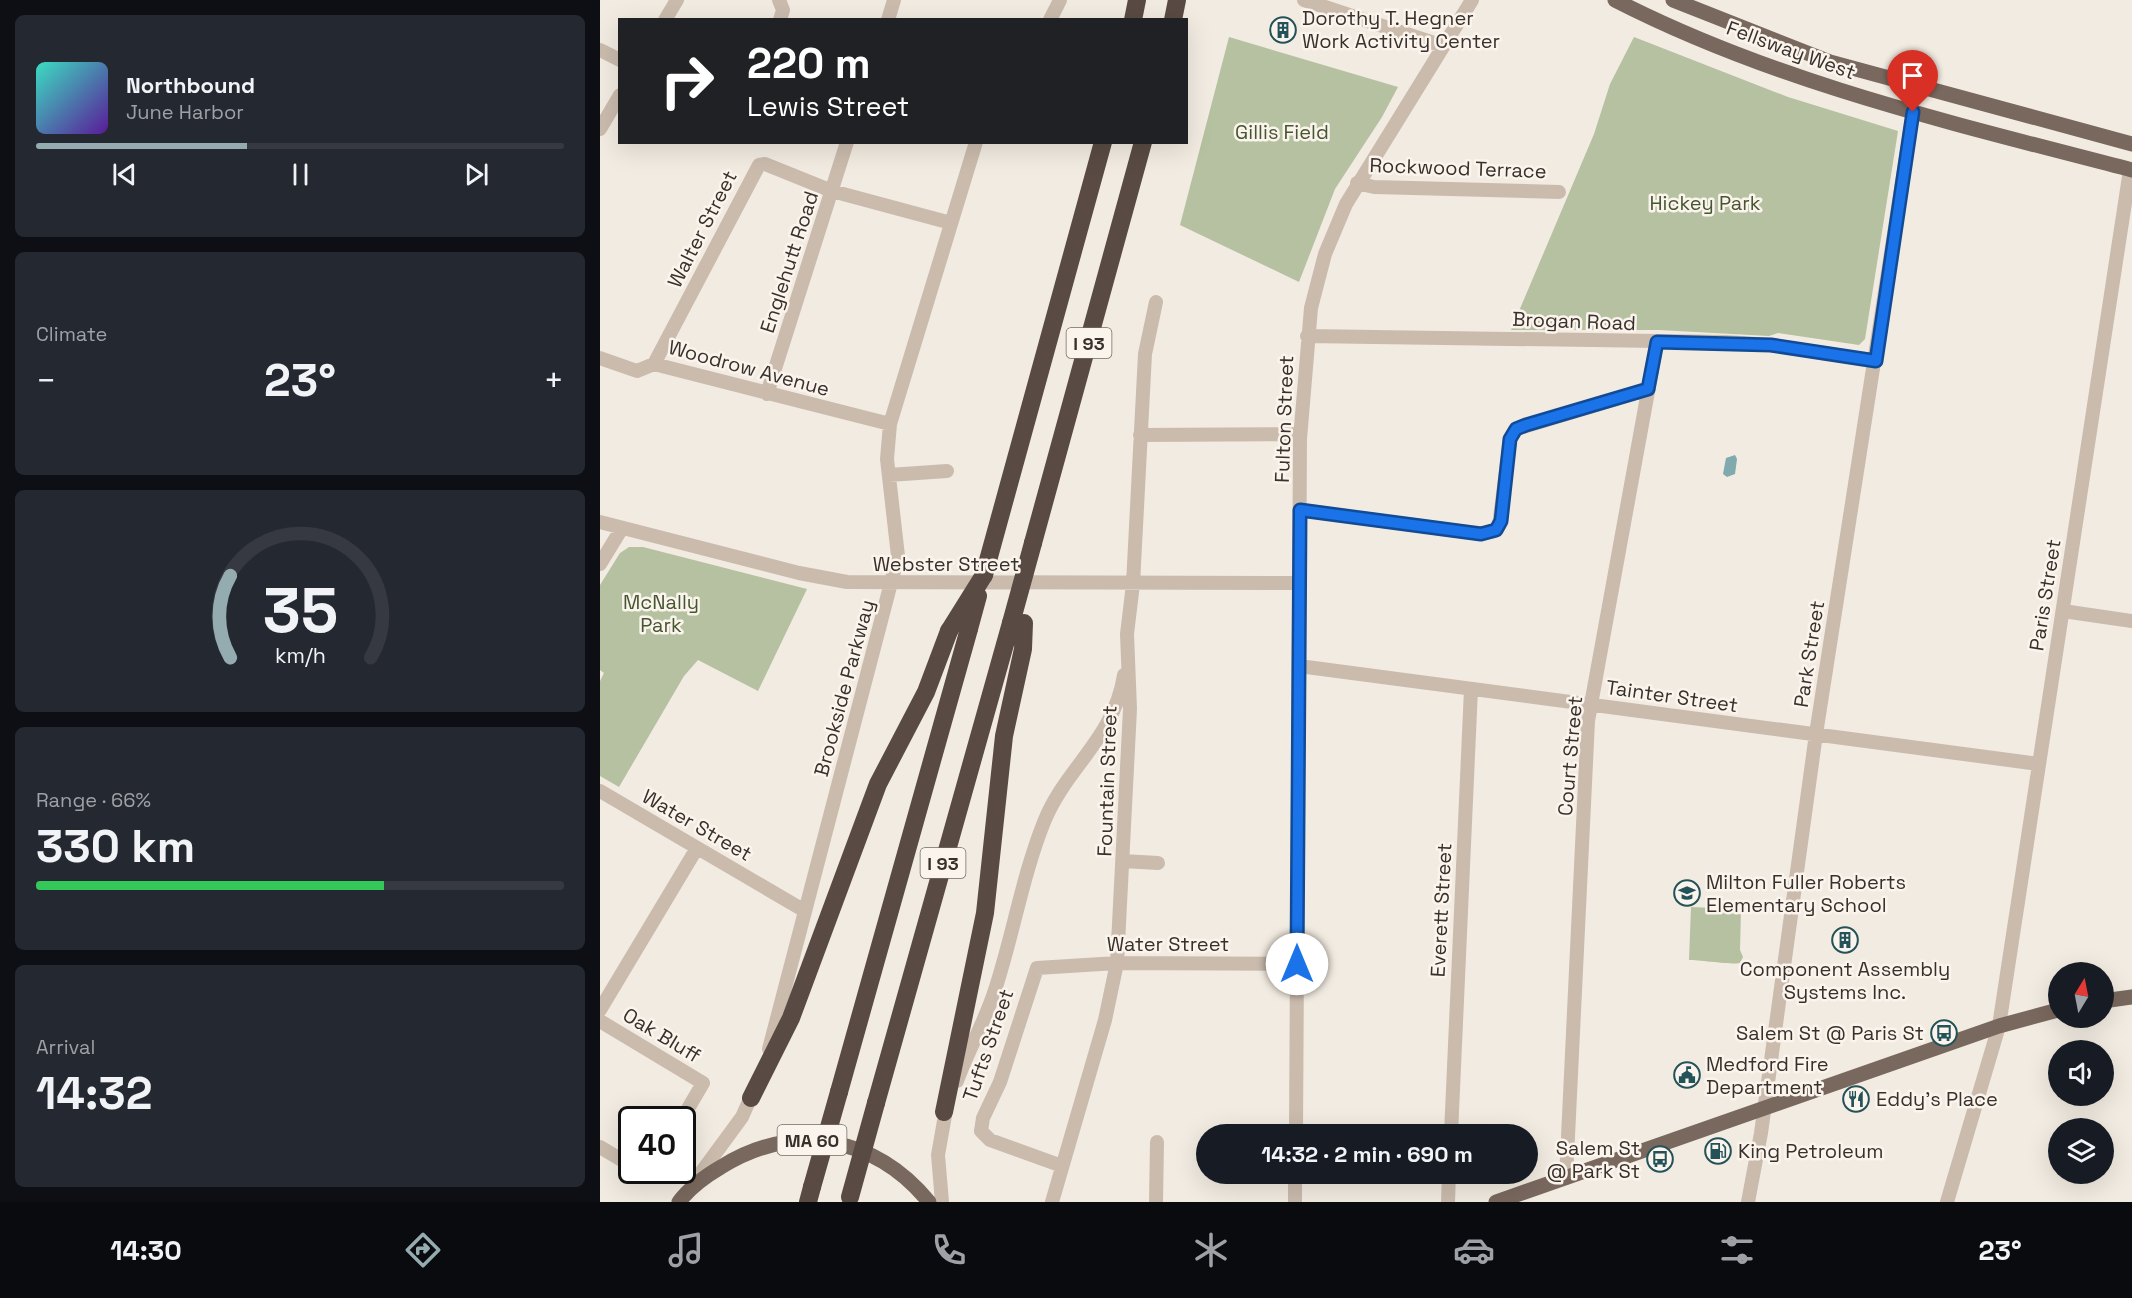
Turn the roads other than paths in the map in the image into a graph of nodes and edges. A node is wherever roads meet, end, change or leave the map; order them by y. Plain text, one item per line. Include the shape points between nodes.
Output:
1 (677, 0) edge
2 (779, 0) edge
3 (894, 0) edge
4 (1060, 0) edge
5 (1137, 0) edge
6 (1177, 0) edge
7 (1304, 0) edge
8 (1472, 0) edge
9 (1615, 0) edge
10 (1673, 0) edge
11 (666, 18) edge
12 (781, 18) edge
13 (889, 18) edge
14 (1051, 18) edge
15 (1133, 18) edge
16 (1173, 18) edge
17 (1443, 46) junction
18 (600, 50) edge
19 (618, 59) edge
20 (618, 98) edge
21 (1913, 112) junction
22 (600, 129) edge
23 (847, 144) edge
24 (975, 144) edge
25 (1103, 144) edge
26 (1142, 144) edge
27 (2132, 144) edge
28 (2131, 170) edge
29 (1357, 183) junction
30 (832, 191) junction
31 (1559, 192) dead end
32 (951, 223) junction
33 (1156, 302) dead end
34 (1307, 336) junction
35 (1657, 342) junction
36 (600, 358) edge
37 (1876, 361) junction
38 (654, 364) junction
39 (1648, 389) junction
40 (767, 394) junction
41 (890, 424) junction
42 (1300, 434) junction
43 (1140, 435) junction
44 (948, 471) dead end
45 (889, 476) junction
46 (1300, 510) junction
47 (600, 522) edge
48 (622, 528) junction
49 (600, 564) edge
50 (984, 574) junction
51 (1299, 583) junction
52 (892, 584) junction
53 (1132, 584) junction
54 (2063, 612) junction
55 (2132, 621) edge
56 (1017, 623) junction
57 (1127, 634) junction
58 (1299, 666) junction
59 (1471, 689) junction
60 (1592, 705) junction
61 (1816, 734) junction
62 (2039, 764) junction
63 (600, 791) edge
64 (697, 848) junction
65 (1123, 861) junction
66 (1158, 863) dead end
67 (805, 911) junction
68 (1117, 963) junction
69 (1297, 964) junction
70 (1038, 967) joint
71 (2132, 997) edge
72 (2114, 999) edge
73 (600, 1010) edge
74 (2048, 1013) edge
75 (600, 1021) edge
76 (1999, 1026) junction
77 (751, 1098) junction
78 (690, 1106) edge
79 (1764, 1110) junction
80 (944, 1112) junction
81 (1296, 1124) edge
82 (1451, 1124) edge
83 (1157, 1142) dead end
84 (600, 1147) edge
85 (618, 1158) edge
86 (1062, 1166) junction
87 (1566, 1178) junction
88 (1295, 1184) edge
89 (1449, 1184) edge
90 (810, 1194) edge
91 (683, 1196) edge
92 (1534, 1196) edge
93 (849, 1200) edge
94 (929, 1202) edge
95 (942, 1202) edge
96 (1052, 1202) edge
97 (1156, 1202) edge
98 (1295, 1202) edge
99 (1448, 1202) edge
100 (1496, 1202) edge
101 (1748, 1202) edge
102 (1947, 1202) edge

1 - 11 street
2 - 12 street via 783,10
3 - 13 street
4 - 14 street
5 - 15 highway
6 - 16 highway
7 - 17 street
8 - 17 street, Fulton Street
9 - 21 main road, Fellsway West via 1771,68
10 - 27 main road, Fellsway West via 1830,62
17 - 29 street, Fulton Street
18 - 19 street
20 - 22 street
21 - 28 main road, Fellsway West
21 - 37 street, Park Street
23 - 30 street, Englehutt Road
24 - 32 street, Brookside Parkway
25 - 50 highway, I 93
26 - 56 highway, I 93, bridge via 1033,543
28 - 54 street, Paris Street
29 - 31 street, Rockwood Terrace via 1374,187
29 - 34 street, Fulton Street via 1332,232 1317,279
30 - 32 street, Walter Street
30 - 38 street, Walter Street via 765,164 755,168
30 - 40 street, Englehutt Road
32 - 41 street, Brookside Parkway
33 - 43 street, Fountain Street via 1145,354
34 - 35 street, Brogan Road
34 - 42 street, Fulton Street
35 - 37 street, Brogan Road via 1771,345
35 - 39 street, Court Street
36 - 38 street, Woodrow Avenue via 637,371
37 - 61 street, Park Street
38 - 40 street, Woodrow Avenue
39 - 46 street via 1516,429 1510,439 1501,521 1490,533
39 - 60 street, Court Street
40 - 41 street, Woodrow Avenue
41 - 45 street, Brookside Parkway
42 - 43 street
42 - 46 street, Fulton Street
43 - 53 street, Fountain Street
44 - 45 street
45 - 52 street, Brookside Parkway via 898,556
46 - 51 street, Fulton Street
47 - 48 street, Webster Street
48 - 49 street
48 - 52 street, Webster Street via 822,578
50 - 77 highway, bridge via 949,631 926,692 878,784 791,1018
50 - 90 highway, I 93, bridge
51 - 53 street, Webster Street
51 - 58 street, Fulton Street
52 - 53 street, Webster Street
52 - 67 street, Brookside Parkway
53 - 57 street, Fountain Street
54 - 55 street
54 - 62 street, Paris Street
56 - 80 highway via 1023,649 1004,736 985,913
56 - 93 highway, I 93, bridge
57 - 65 street, Fountain Street via 1130,709
57 - 80 street via 1123,678 1112,715 1044,821 994,993
58 - 59 street, Tainter Street
58 - 69 street, Fulton Street
59 - 60 street, Tainter Street
59 - 82 street, Everett Street
60 - 61 street, Tainter Street
60 - 87 street, Court Street via 1588,721
61 - 62 street, Tainter Street
61 - 79 street, Park Street
62 - 76 street, Paris Street
63 - 64 street, Water Street
64 - 67 street, Water Street
64 - 73 street
65 - 66 street
65 - 68 street, Fountain Street
67 - 77 street, Brookside Parkway via 769,1051
68 - 69 street, Water Street
68 - 70 street, Water Street
68 - 86 street, Fountain Street via 1105,1020
69 - 81 street, Fulton Street
70 - 86 street, Tufts Street via 981,1131 985,1137
71 - 72 main road
74 - 76 main road
75 - 78 street, Oak Bluff via 703,1083
76 - 79 main road
76 - 102 street, Paris Street
77 - 91 street, Brookside Parkway via 723,1147
79 - 87 main road
79 - 101 street, Park Street
80 - 95 street via 938,1155
83 - 97 street
84 - 85 street
86 - 96 street, Fountain Street
87 - 92 main road
88 - 98 street
89 - 99 street
91 - 94 main road, MA 60 via 743,1153 778,1142 813,1140 870,1154 908,1178
92 - 100 main road

